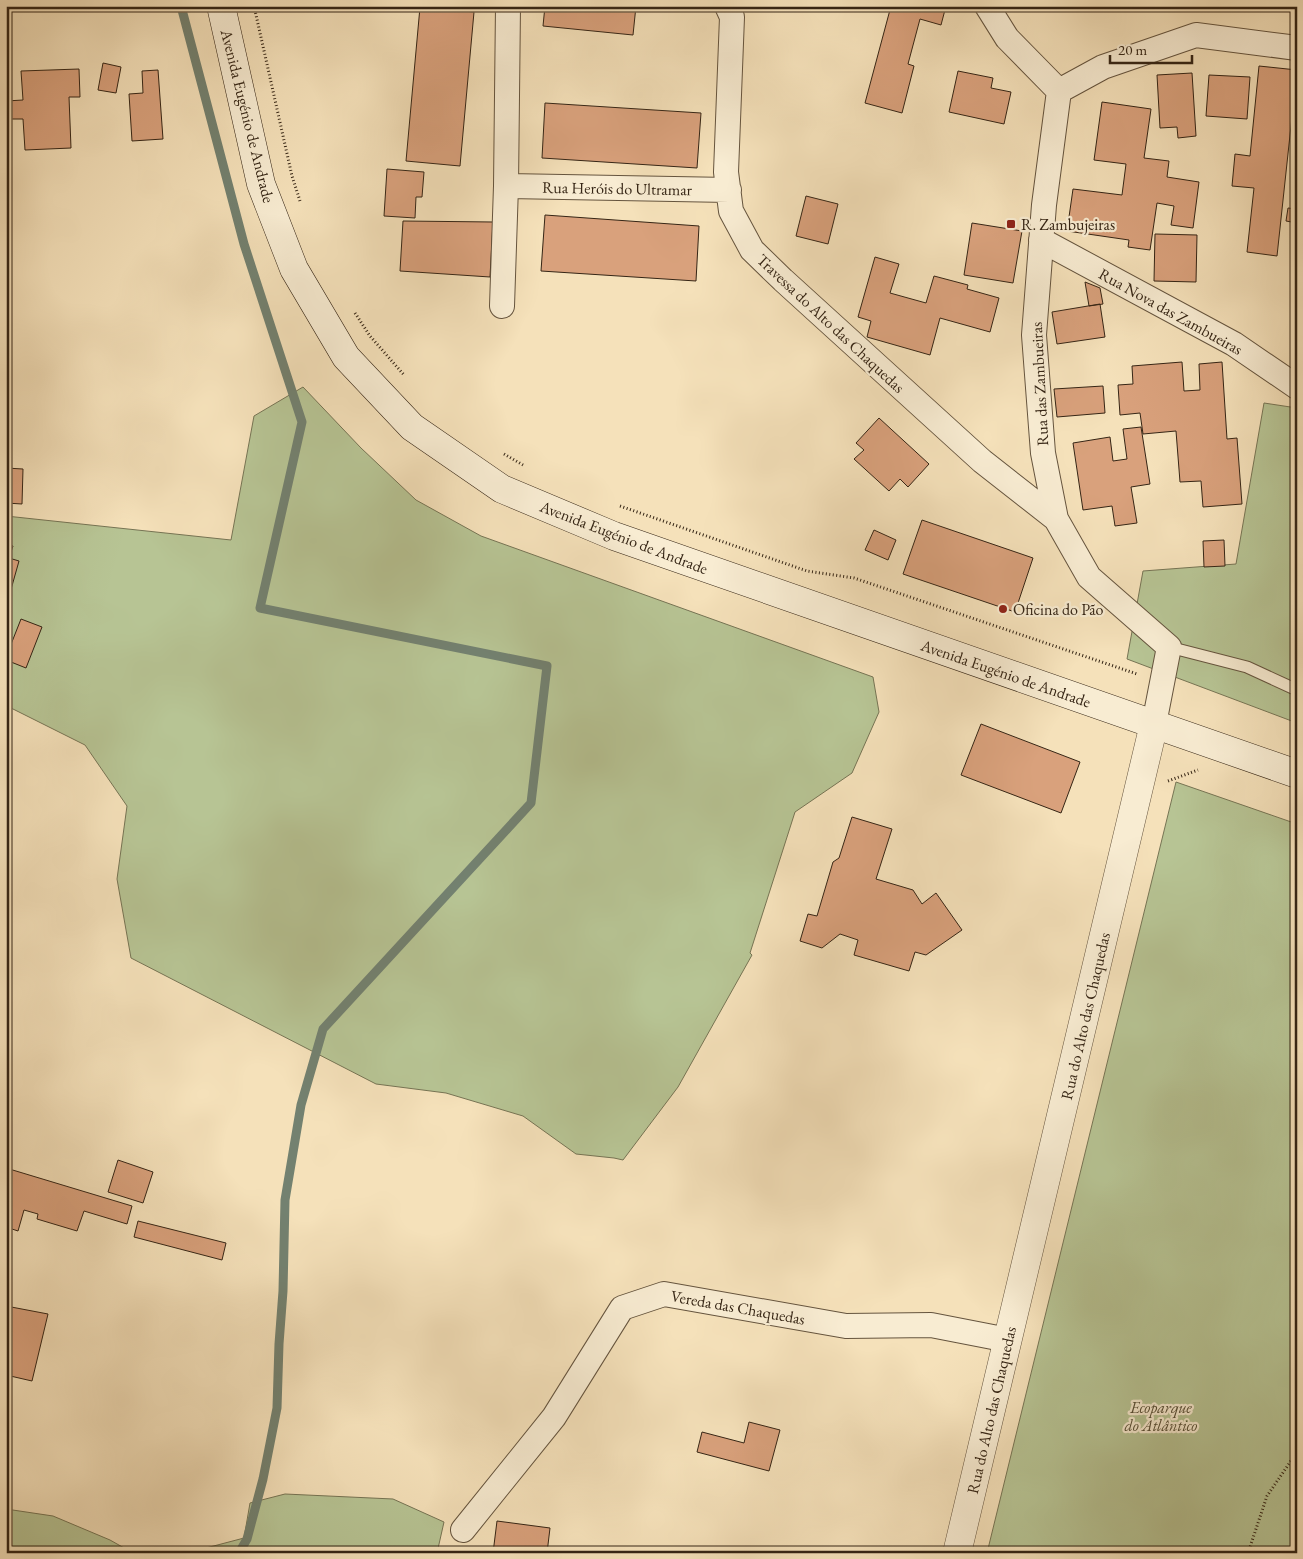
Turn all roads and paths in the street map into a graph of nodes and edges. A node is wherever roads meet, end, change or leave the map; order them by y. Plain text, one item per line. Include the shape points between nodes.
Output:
1 (221, 6) edge
2 (254, 6) edge
3 (508, 6) edge
4 (727, 6) edge
5 (988, 6) edge
6 (1297, 48) edge
7 (1059, 91) junction
8 (506, 186) junction
9 (729, 190) junction
10 (300, 203) dead end
11 (1041, 240) junction
12 (502, 306) dead end
13 (355, 312) dead end
14 (410, 381) dead end
15 (1297, 387) edge
16 (501, 452) dead end
17 (526, 466) dead end
18 (615, 504) dead end
19 (1056, 519) junction
20 (1169, 647) junction
21 (1161, 682) junction
22 (1297, 690) edge
23 (1154, 724) junction
24 (1297, 774) edge
25 (1008, 1340) junction
26 (1297, 1452) edge
27 (463, 1530) dead end
28 (957, 1553) edge
29 (1248, 1553) edge

1 - 23 main road, Avenida Eugénio de Andrade via 261,184 294,269 346,357 412,428 502,488 614,536
2 - 10 path
3 - 8 street
4 - 9 street, Travessa do Alto das Chaquedas via 732,17 726,172
5 - 7 street via 1007,38
6 - 7 street via 1196,36 1103,67
7 - 11 street, Rua das Zambueiras
8 - 9 street, Rua Heróis do Ultramar
8 - 12 street
9 - 19 street, Travessa do Alto das Chaquedas via 731,211 752,250 982,461
11 - 15 street, Rua Nova das Zambueiras via 1234,344
11 - 19 street, Rua das Zambueiras via 1034,335 1043,453
13 - 14 path via 370,336
16 - 17 path
18 - 21 path via 807,571 854,578
19 - 20 street via 1089,577
20 - 21 street, Rua do Alto das Chaquedas
20 - 22 lane via 1247,667
21 - 23 street, Rua do Alto das Chaquedas
23 - 24 main road, Avenida Eugénio de Andrade
23 - 25 main road, Rua do Alto das Chaquedas
25 - 27 street, Vereda das Chaquedas via 931,1325 846,1326 664,1294 622,1308 554,1417
25 - 28 main road, Rua do Alto das Chaquedas
26 - 29 path via 1267,1496

